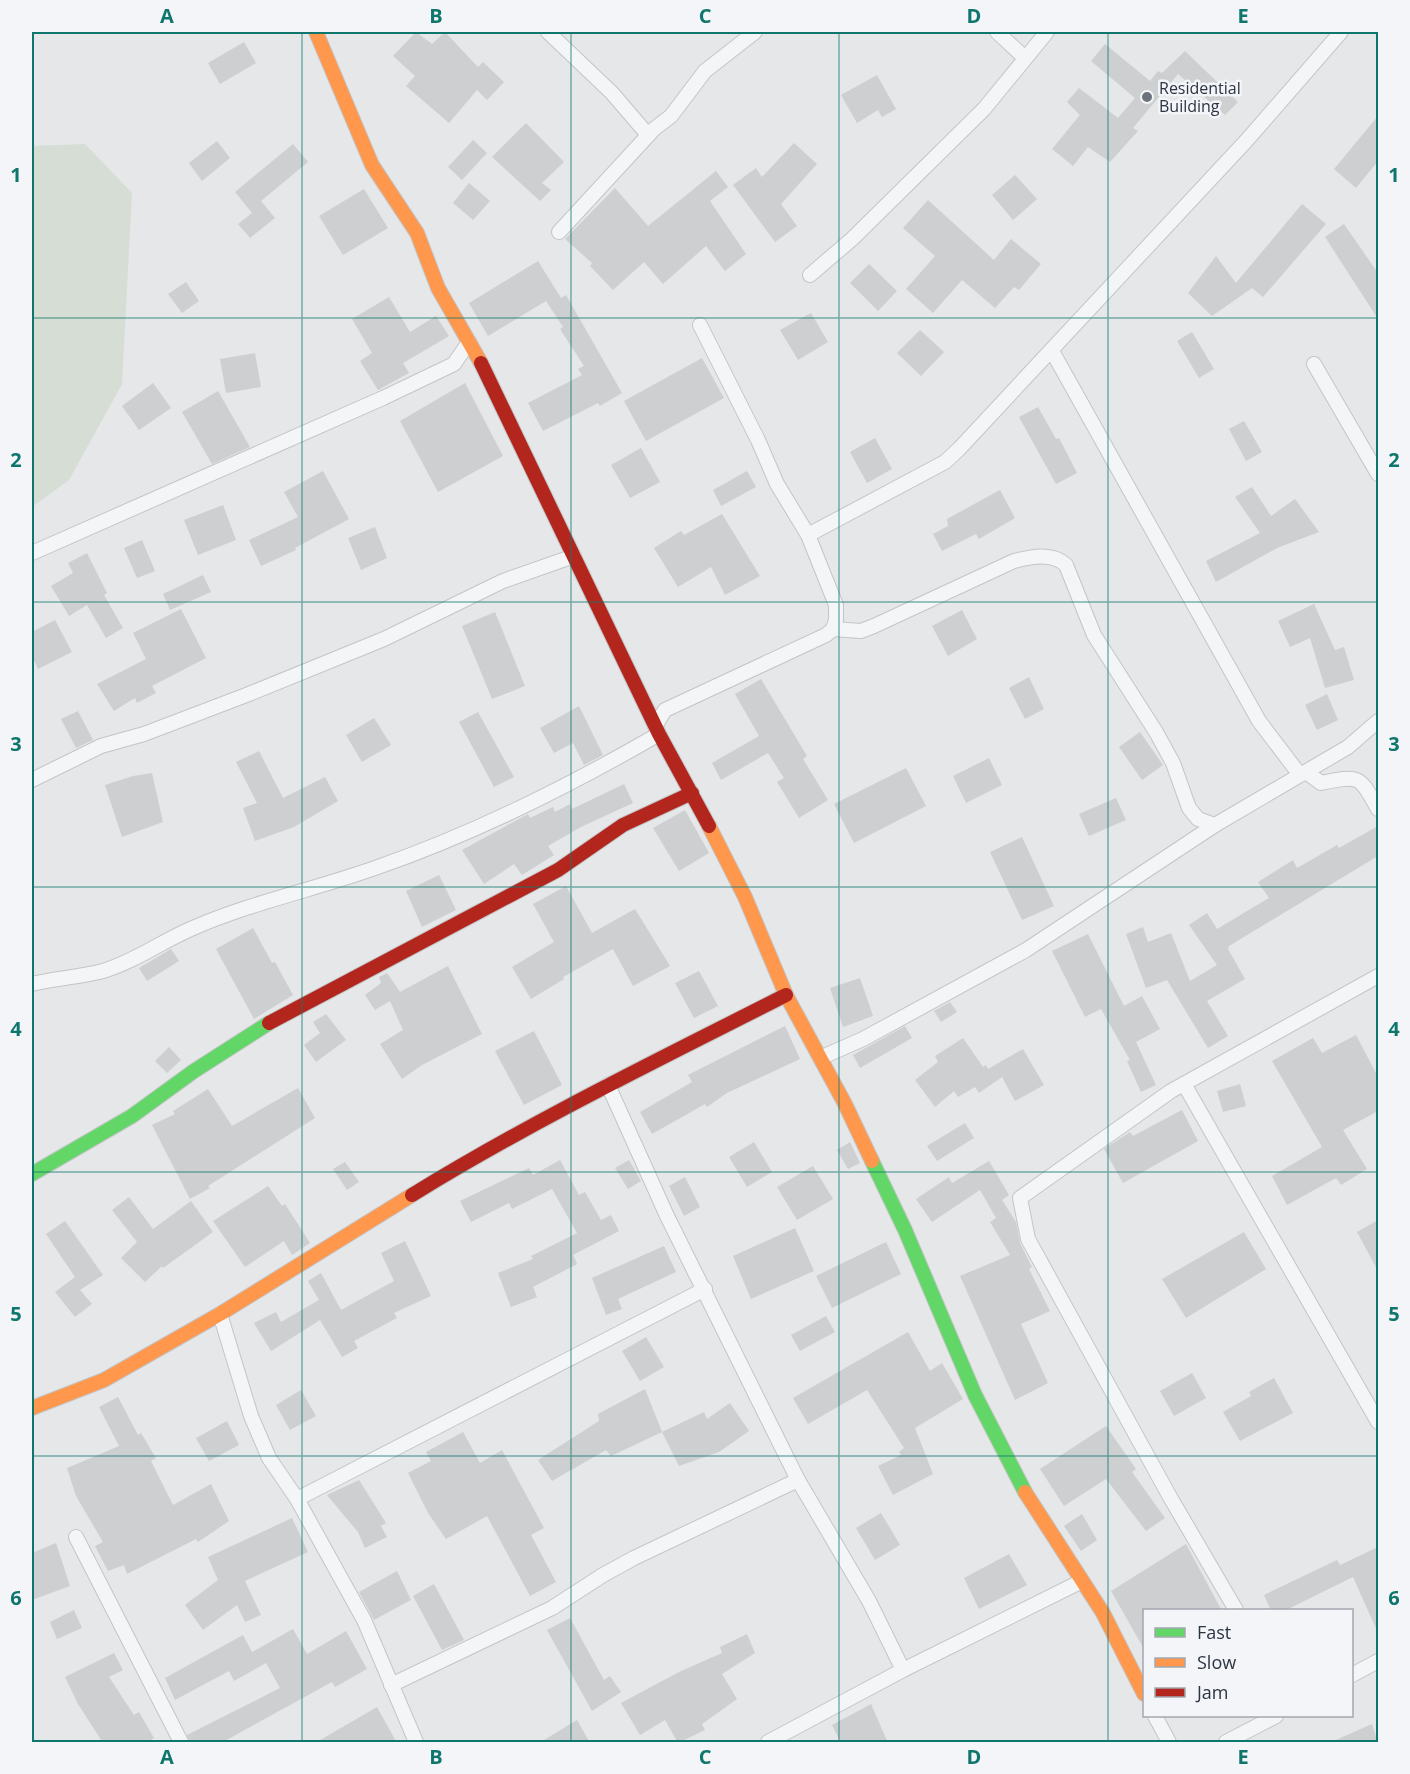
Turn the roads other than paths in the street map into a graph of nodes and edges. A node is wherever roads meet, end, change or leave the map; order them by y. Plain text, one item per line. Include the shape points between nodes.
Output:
1 (316, 32) edge
2 (548, 32) edge
3 (755, 32) edge
4 (997, 32) edge
5 (1047, 32) edge
6 (1341, 32) edge
7 (1025, 58) junction
8 (648, 135) junction
9 (559, 232) dead end
10 (810, 275) dead end
11 (700, 325) dead end
12 (468, 342) junction
13 (1052, 351) junction
14 (454, 364) junction
15 (1314, 364) dead end
16 (483, 366) junction
17 (1378, 474) edge
18 (808, 535) junction
19 (32, 553) edge
20 (574, 556) junction
21 (833, 628) junction
22 (646, 707) junction
23 (665, 710) junction
24 (1378, 722) edge
25 (657, 730) junction
26 (1303, 774) junction
27 (32, 780) edge
28 (692, 793) junction
29 (1378, 809) edge
30 (1215, 825) junction
31 (1378, 976) edge
32 (32, 984) edge
33 (786, 995) junction
34 (820, 1058) junction
35 (1184, 1084) junction
36 (608, 1085) junction
37 (32, 1174) edge
38 (705, 1289) junction
39 (220, 1314) junction
40 (32, 1408) edge
41 (1378, 1422) edge
42 (798, 1480) junction
43 (297, 1499) junction
44 (76, 1537) dead end
45 (1082, 1581) junction
46 (1235, 1609) edge
47 (1378, 1661) edge
48 (903, 1670) junction
49 (1353, 1674) edge
50 (391, 1685) junction
51 (1143, 1692) edge
52 (1156, 1717) edge
53 (1275, 1717) edge
54 (1242, 1739) edge
55 (181, 1743) edge
56 (416, 1743) edge
57 (768, 1743) edge
58 (1169, 1743) edge
59 (1226, 1743) edge

1 - 12 street via 372,165 417,233 438,288
2 - 8 street via 612,93
3 - 8 street via 705,71 671,116
4 - 7 street
5 - 7 street
6 - 13 street
7 - 10 street via 984,109
8 - 9 street
11 - 18 street via 777,484
12 - 14 street
12 - 16 street
13 - 18 street via 945,462
13 - 26 street via 1259,721
14 - 16 street
14 - 19 street
15 - 17 street
16 - 20 street
18 - 21 street via 836,605
20 - 22 street
20 - 27 street via 503,581 384,639 249,694 101,746
21 - 23 street
21 - 30 street via 861,631 1014,561 1032,557 1061,561 1094,635 1173,763 1189,808 1198,819
22 - 23 street
22 - 25 street
23 - 25 street
24 - 26 street via 1348,747
25 - 28 street
25 - 32 street via 586,776 424,849 192,928 152,951 102,971
26 - 29 street via 1321,783 1350,777 1365,784
26 - 30 street
28 - 33 street via 745,897
28 - 37 street via 623,825 558,870 292,1009 132,1116
30 - 34 street via 1026,950 863,1039
31 - 35 street
33 - 34 street
33 - 36 street
34 - 45 street via 905,1230 975,1395 1030,1503
35 - 41 street
35 - 46 street via 1032,1187 1020,1198 1020,1209 1028,1239
36 - 38 street
36 - 39 street via 454,1169
38 - 42 street
38 - 43 street
39 - 40 street via 105,1380
39 - 43 street via 251,1416 269,1458
42 - 48 street via 869,1601
42 - 50 street via 634,1558 552,1608
43 - 50 street via 364,1620
44 - 55 street
45 - 48 street
45 - 51 street via 1103,1612
47 - 49 street
48 - 57 street
50 - 56 street
52 - 58 street
53 - 54 street
54 - 59 street

